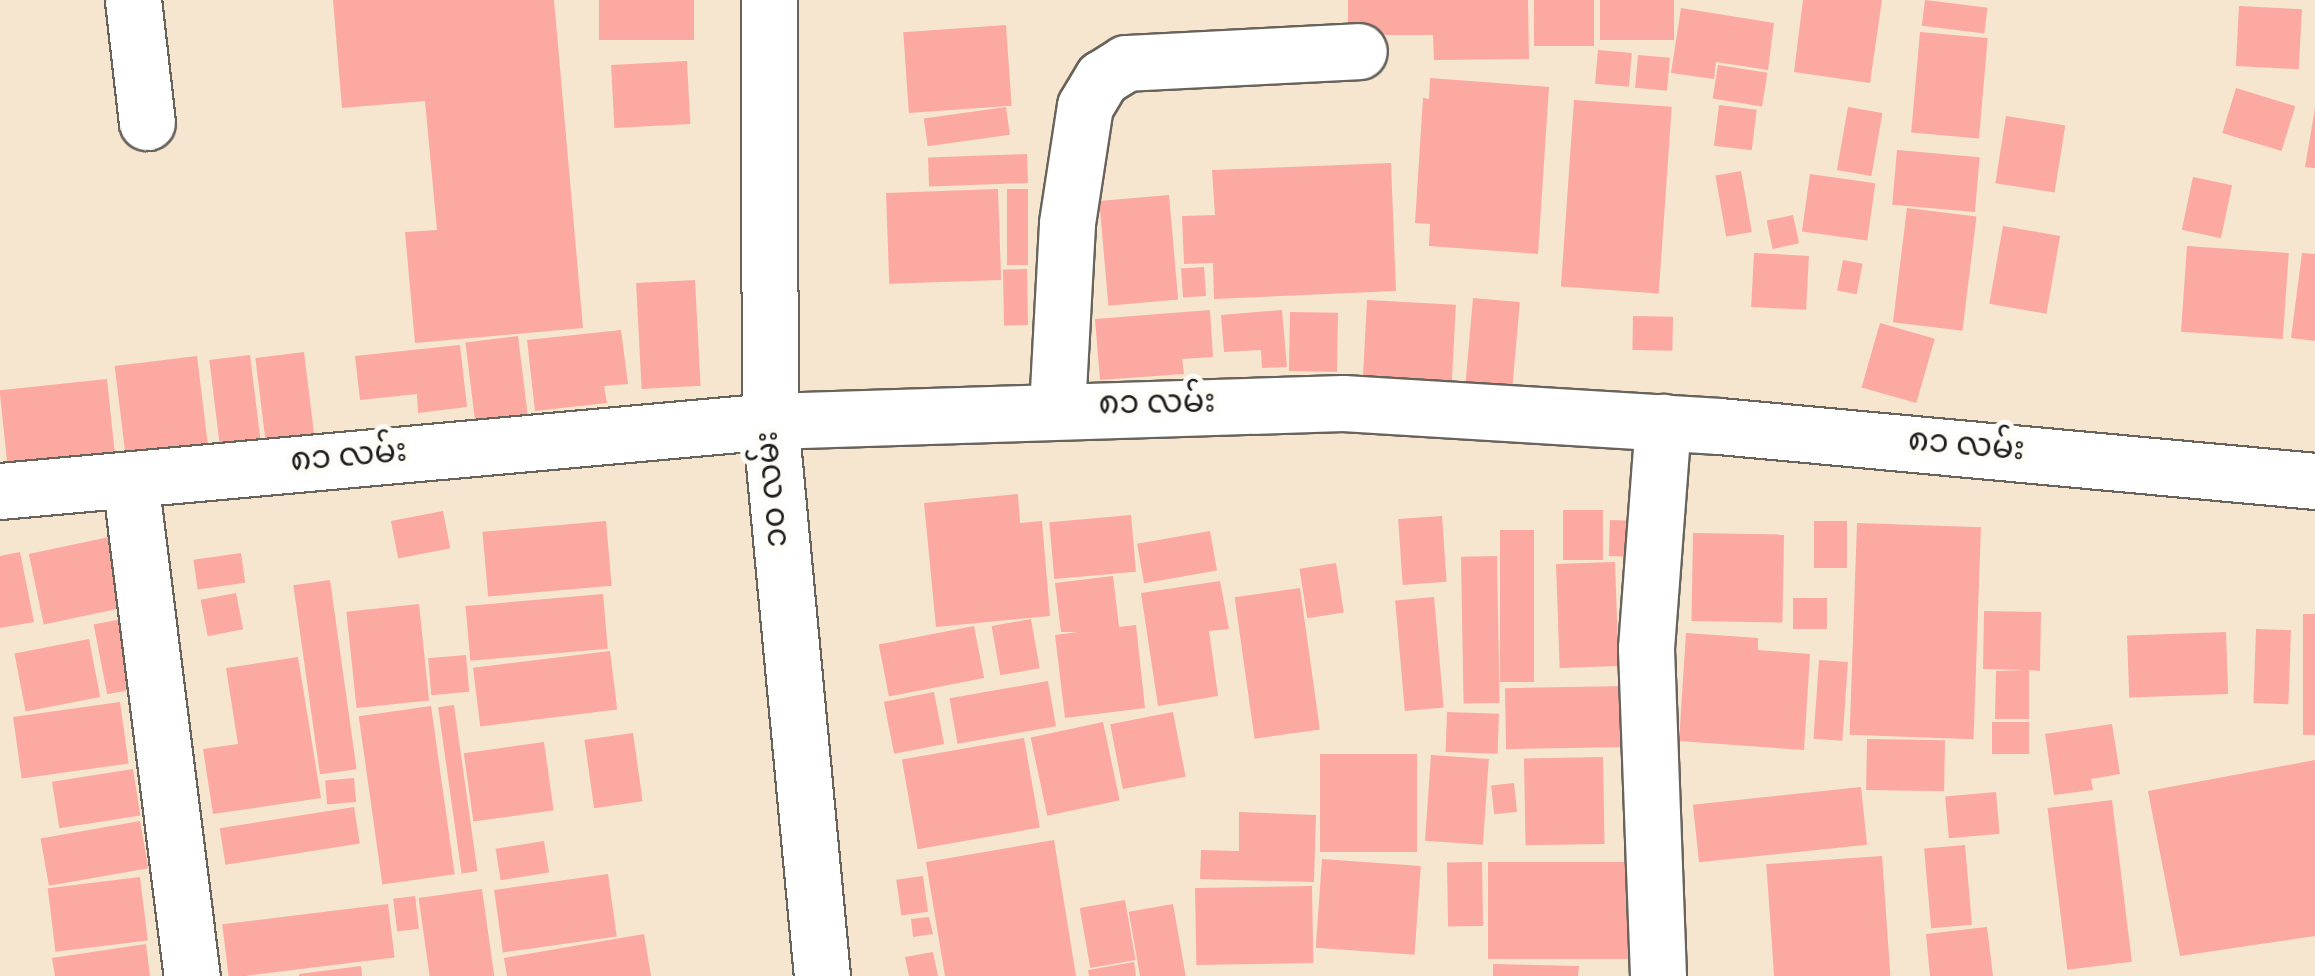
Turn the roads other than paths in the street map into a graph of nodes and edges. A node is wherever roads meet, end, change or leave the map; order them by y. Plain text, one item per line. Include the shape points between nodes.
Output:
1 (133, 0) edge
2 (769, 0) edge
3 (1359, 52) dead end
4 (147, 122) dead end
5 (1057, 409) junction
6 (770, 421) junction
7 (1662, 422) junction
8 (130, 480) junction
9 (2315, 481) edge
10 (0, 492) edge
11 (192, 976) edge
12 (822, 976) edge
13 (1658, 976) edge

1 - 4 street
2 - 6 street, ၁၀ လမ်း
3 - 5 street via 1126,63 1102,78 1085,106 1067,222
5 - 6 street, ၈၁ လမ်း
5 - 7 street, ၈၁ လမ်း via 1343,403
6 - 8 street, ၈၁ လမ်း
6 - 12 street, ၁၀ လမ်း
7 - 9 street, ၈၁ လမ်း
7 - 13 street via 1646,648
8 - 10 street, ၈၁ လမ်း
8 - 11 street

